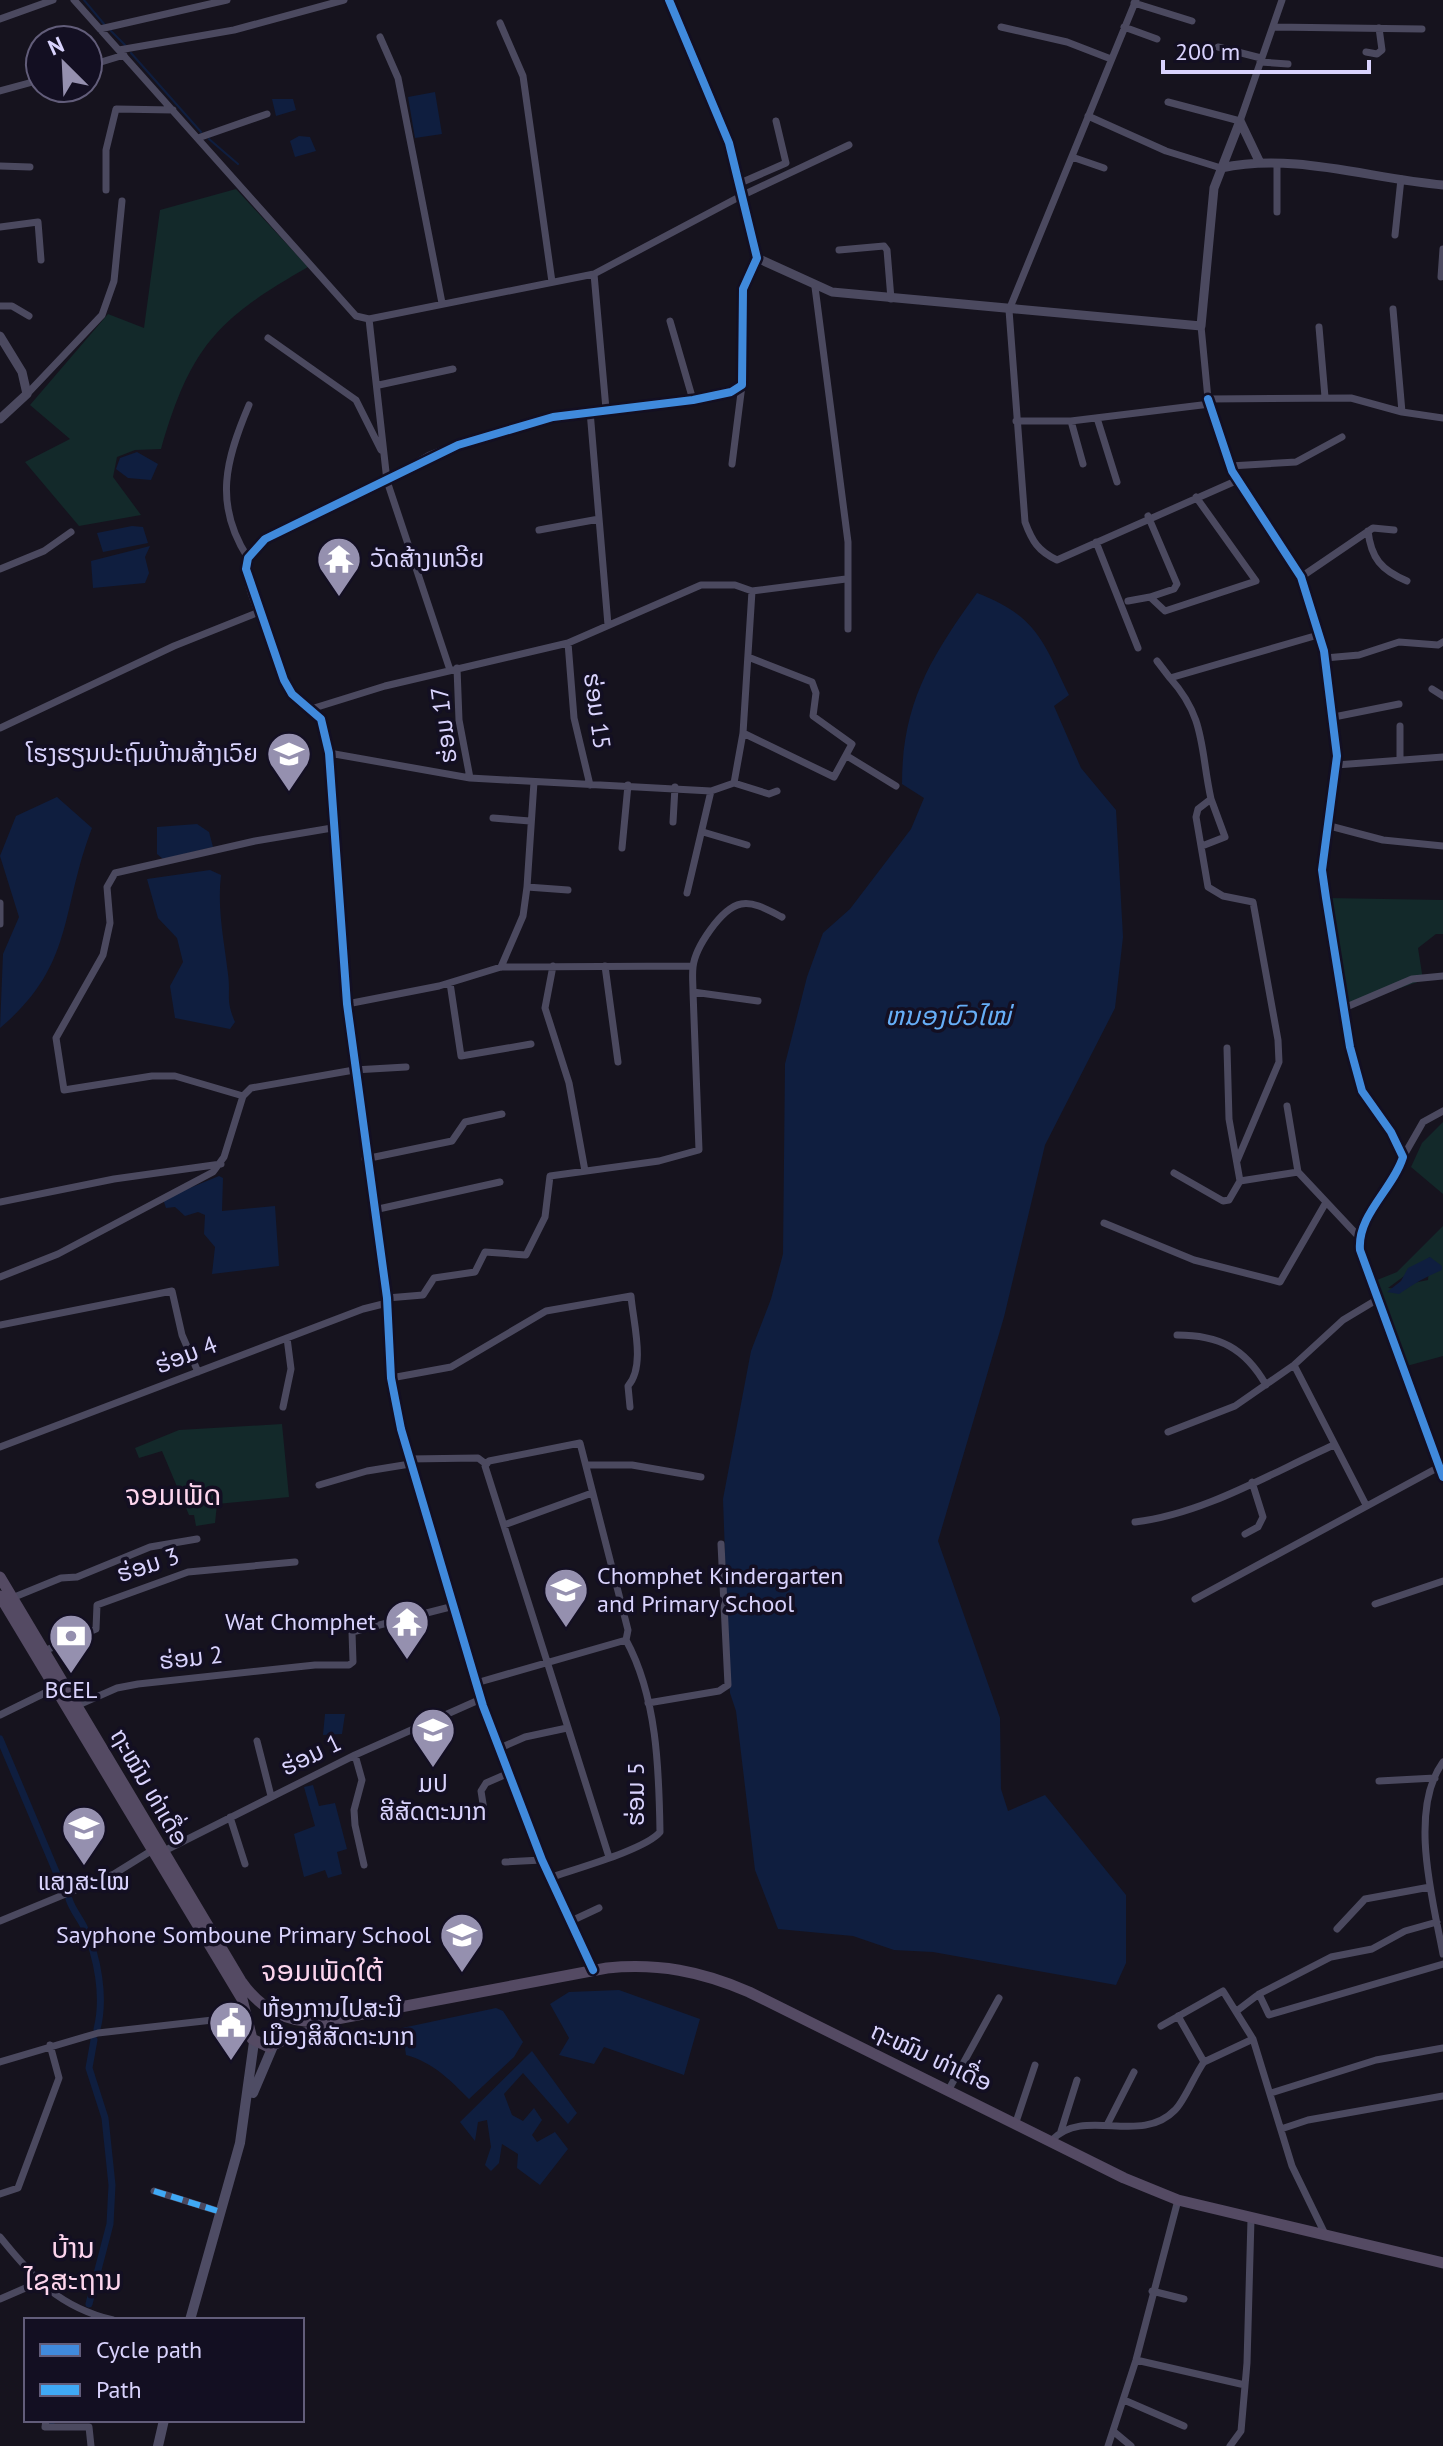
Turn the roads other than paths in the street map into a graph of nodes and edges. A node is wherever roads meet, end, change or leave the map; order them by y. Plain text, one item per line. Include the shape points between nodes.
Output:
1 (53, 0) edge
2 (74, 0) edge
3 (227, 0) edge
4 (344, 0) edge
5 (669, 0) edge
6 (1282, 0) edge
7 (1135, 1) edge
8 (0, 19) edge
9 (1192, 21) dead end
10 (500, 23) dead end
11 (1001, 27) dead end
12 (1124, 27) junction
13 (1273, 27) junction
14 (105, 28) junction
15 (1379, 28) junction
16 (1422, 29) dead end
17 (380, 37) dead end
18 (1157, 39) dead end
19 (1218, 47) dead end
20 (121, 52) junction
21 (1366, 52) dead end
22 (104, 59) edge
23 (1111, 59) junction
24 (1260, 60) junction
25 (1288, 64) dead end
26 (24, 84) edge
27 (0, 91) edge
28 (1168, 102) dead end
29 (173, 110) junction
30 (267, 114) dead end
31 (1088, 116) junction
32 (776, 121) dead end
33 (1240, 121) junction
34 (198, 138) junction
35 (849, 145) dead end
36 (1072, 157) junction
37 (1260, 163) junction
38 (1277, 164) junction
39 (0, 166) edge
40 (30, 167) dead end
41 (1104, 168) dead end
42 (1221, 168) junction
43 (1401, 179) junction
44 (738, 184) junction
45 (1443, 185) edge
46 (106, 190) dead end
47 (741, 196) junction
48 (122, 201) dead end
49 (1277, 212) dead end
50 (0, 227) edge
51 (1395, 235) dead end
52 (1443, 249) edge
53 (839, 250) dead end
54 (757, 258) junction
55 (41, 260) dead end
56 (594, 274) junction
57 (1441, 277) edge
58 (552, 282) junction
59 (815, 287) junction
60 (891, 299) junction
61 (442, 303) junction
62 (0, 306) edge
63 (1393, 309) dead end
64 (1009, 310) junction
65 (29, 316) dead end
66 (369, 319) junction
67 (670, 321) dead end
68 (1201, 326) junction
69 (1319, 327) dead end
70 (0, 336) edge
71 (268, 338) dead end
72 (453, 369) dead end
73 (379, 385) junction
74 (742, 385) junction
75 (27, 394) junction
76 (1325, 397) junction
77 (693, 400) junction
78 (1209, 402) junction
79 (249, 405) dead end
80 (606, 409) junction
81 (590, 411) junction
82 (1402, 412) junction
83 (1097, 418) junction
84 (1443, 418) edge
85 (0, 419) edge
86 (1016, 421) junction
87 (1071, 421) junction
88 (1342, 437) dead end
89 (382, 452) junction
90 (732, 464) dead end
91 (1083, 464) dead end
92 (1230, 466) junction
93 (1238, 480) junction
94 (387, 481) junction
95 (1117, 482) dead end
96 (1196, 497) junction
97 (1148, 516) junction
98 (599, 519) junction
99 (539, 530) dead end
100 (1394, 530) dead end
101 (1368, 531) junction
102 (71, 532) dead end
103 (1096, 542) junction
104 (248, 558) junction
105 (0, 569) edge
106 (1301, 577) junction
107 (846, 579) junction
108 (1407, 581) dead end
109 (752, 591) junction
110 (1150, 597) junction
111 (1128, 601) dead end
112 (259, 612) junction
113 (608, 625) junction
114 (848, 629) dead end
115 (1318, 635) junction
116 (1443, 642) edge
117 (568, 643) junction
118 (1138, 648) dead end
119 (748, 657) junction
120 (1325, 658) junction
121 (1157, 661) dead end
122 (453, 669) junction
123 (1170, 678) junction
124 (1432, 689) dead end
125 (1443, 696) edge
126 (1399, 704) dead end
127 (311, 709) junction
128 (1334, 717) junction
129 (1400, 726) dead end
130 (0, 728) edge
131 (743, 733) junction
132 (329, 753) junction
133 (847, 756) junction
134 (1443, 757) edge
135 (1400, 759) junction
136 (1336, 765) junction
137 (470, 778) junction
138 (534, 782) junction
139 (734, 783) junction
140 (590, 785) junction
141 (628, 785) junction
142 (896, 786) dead end
143 (675, 787) junction
144 (711, 791) junction
145 (777, 791) dead end
146 (1211, 799) junction
147 (493, 818) dead end
148 (530, 821) junction
149 (673, 822) dead end
150 (1326, 825) junction
151 (332, 828) junction
152 (703, 832) junction
153 (747, 845) dead end
154 (1202, 846) junction
155 (1443, 846) edge
156 (622, 848) dead end
157 (527, 887) junction
158 (568, 890) dead end
159 (687, 893) dead end
160 (0, 903) edge
161 (782, 917) dead end
162 (0, 924) edge
163 (553, 966) junction
164 (605, 966) junction
165 (693, 966) junction
166 (501, 967) junction
167 (1443, 976) edge
168 (450, 983) junction
169 (693, 992) junction
170 (758, 1001) dead end
171 (347, 1004) junction
172 (1344, 1008) junction
173 (531, 1044) dead end
174 (1227, 1048) dead end
175 (618, 1062) dead end
176 (406, 1067) dead end
177 (354, 1070) junction
178 (243, 1096) junction
179 (1287, 1106) dead end
180 (1443, 1111) edge
181 (502, 1114) dead end
182 (1403, 1157) junction
183 (365, 1159) junction
184 (1237, 1161) junction
185 (221, 1164) junction
186 (585, 1171) junction
187 (1298, 1172) junction
188 (1174, 1173) dead end
189 (1240, 1181) junction
190 (500, 1182) dead end
191 (0, 1202) edge
192 (1325, 1204) junction
193 (374, 1210) junction
194 (1104, 1223) dead end
195 (1359, 1237) junction
196 (0, 1277) edge
197 (1378, 1299) junction
198 (387, 1301) junction
199 (0, 1325) edge
200 (1177, 1335) dead end
201 (287, 1338) junction
202 (1294, 1365) junction
203 (198, 1372) junction
204 (391, 1378) junction
205 (1266, 1385) junction
206 (283, 1407) dead end
207 (630, 1407) dead end
208 (1168, 1432) dead end
209 (1334, 1445) junction
210 (0, 1447) edge
211 (410, 1461) junction
212 (486, 1464) junction
213 (587, 1465) junction
214 (1439, 1467) junction
215 (701, 1477) dead end
216 (1443, 1477) edge
217 (1252, 1482) junction
218 (319, 1485) dead end
219 (592, 1493) junction
220 (1366, 1505) junction
221 (1135, 1522) dead end
222 (504, 1525) junction
223 (1245, 1534) dead end
224 (197, 1539) dead end
225 (721, 1544) dead end
226 (295, 1562) dead end
227 (0, 1577) edge
228 (1443, 1581) edge
229 (4, 1599) edge
230 (1195, 1599) dead end
231 (1375, 1604) dead end
232 (454, 1606) junction
233 (626, 1640) junction
234 (44, 1651) junction
235 (547, 1662) junction
236 (476, 1683) junction
237 (55, 1688) junction
238 (481, 1699) junction
239 (648, 1703) junction
240 (76, 1706) junction
241 (0, 1715) edge
242 (567, 1728) junction
243 (257, 1741) dead end
244 (500, 1748) junction
245 (355, 1755) junction
246 (1443, 1762) edge
247 (509, 1773) junction
248 (1435, 1778) junction
249 (1379, 1781) dead end
250 (271, 1796) junction
251 (484, 1810) dead end
252 (230, 1817) junction
253 (156, 1851) junction
254 (609, 1857) junction
255 (542, 1860) junction
256 (505, 1862) dead end
257 (245, 1864) dead end
258 (364, 1865) dead end
259 (549, 1878) junction
260 (1430, 1887) junction
261 (599, 1908) dead end
262 (0, 1921) edge
263 (569, 1922) junction
264 (1437, 1922) junction
265 (1337, 1929) dead end
266 (1443, 1954) edge
267 (1443, 1964) edge
268 (593, 1970) junction
269 (1259, 1994) junction
270 (999, 1998) dead end
271 (1238, 2010) junction
272 (392, 2011) junction
273 (276, 2013) junction
274 (1178, 2016) junction
275 (249, 2019) junction
276 (1161, 2026) dead end
277 (1253, 2039) junction
278 (254, 2042) junction
279 (277, 2043) junction
280 (50, 2045) junction
281 (1443, 2048) edge
282 (0, 2062) edge
283 (1204, 2062) junction
284 (1035, 2065) dead end
285 (1134, 2072) dead end
286 (1077, 2080) dead end
287 (948, 2091) junction
288 (1271, 2093) junction
289 (1443, 2096) edge
290 (248, 2106) junction
291 (1016, 2122) junction
292 (1107, 2125) junction
293 (1281, 2129) junction
294 (1057, 2136) junction
295 (154, 2191) dead end
296 (0, 2194) edge
297 (1178, 2200) junction
298 (221, 2212) junction
299 (1251, 2219) junction
300 (1326, 2236) junction
301 (0, 2237) edge
302 (1443, 2263) edge
303 (37, 2283) junction
304 (1152, 2291) junction
305 (0, 2299) edge
306 (1184, 2299) dead end
307 (106, 2318) edge
308 (191, 2318) edge
309 (1136, 2360) junction
310 (1245, 2385) junction
311 (1124, 2400) junction
312 (46, 2422) edge
313 (164, 2422) edge
314 (1184, 2426) dead end
315 (1113, 2431) junction
316 (1238, 2439) junction
317 (91, 2446) edge
318 (158, 2446) edge
319 (1108, 2446) edge
320 (1131, 2446) edge
321 (1230, 2446) edge
322 (1245, 2446) edge

1 - 8 street
2 - 14 street
3 - 14 street
4 - 20 street via 234,30
5 - 44 street via 729,143
6 - 13 street
7 - 9 street
7 - 12 street
10 - 58 street via 523,76
11 - 23 street via 1067,42
12 - 18 street
12 - 23 street
13 - 15 street
13 - 24 street
14 - 20 street
15 - 16 street
15 - 21 street via 1382,50
17 - 61 street via 398,78
19 - 24 street
20 - 22 street
20 - 29 street
23 - 31 street
24 - 25 street
24 - 33 street
26 - 27 street
28 - 33 street
29 - 34 street
29 - 46 street via 116,109 106,150
30 - 34 street
31 - 36 street
31 - 42 street via 1166,151
32 - 44 street via 786,163
33 - 37 street
33 - 42 street
34 - 66 street via 356,316
35 - 47 street
36 - 41 street
36 - 64 street
37 - 38 street
37 - 42 street
38 - 43 street
38 - 49 street
39 - 40 street
42 - 68 street via 1205,255
43 - 45 street
43 - 51 street
44 - 47 street
47 - 54 street
47 - 56 street
48 - 75 street via 114,281 102,315
50 - 55 street via 38,222
52 - 57 street
53 - 60 street via 878,245 887,250
54 - 59 street
54 - 74 street via 743,289
56 - 58 street
56 - 80 street
58 - 61 street
59 - 60 street
59 - 107 street via 848,542
60 - 64 street
61 - 66 street
62 - 65 street
63 - 82 street
64 - 68 street
64 - 86 street
66 - 73 street
67 - 77 street
68 - 78 street
69 - 76 street
70 - 75 street via 22,372
71 - 89 street via 356,400
72 - 73 street
73 - 89 street
74 - 77 street
74 - 90 street
75 - 85 street
76 - 78 street
76 - 82 street
77 - 80 street
78 - 83 street
78 - 92 street
79 - 104 street via 231,446 226,474 227,510
80 - 81 street
81 - 94 street via 458,445
81 - 98 street
82 - 84 street
83 - 87 street
83 - 95 street
86 - 87 street
86 - 103 street via 1023,510 1035,545 1057,560
87 - 91 street
88 - 92 street via 1296,462
89 - 94 street, ຮ່ອມ 17
92 - 93 street
93 - 96 street
93 - 106 street
94 - 104 street via 265,539
94 - 122 street, ຮ່ອມ 17
96 - 97 street
96 - 110 street via 1256,581 1165,611
97 - 103 street
97 - 110 street via 1177,584
98 - 99 street
98 - 113 street
100 - 101 street
101 - 106 street
101 - 108 street via 1372,555 1388,573
102 - 105 street via 44,551
103 - 118 street
104 - 112 street via 247,580
106 - 115 street
107 - 109 street
107 - 114 street
109 - 113 street via 722,583 701,585
109 - 119 street
110 - 111 street
112 - 127 street via 284,680
112 - 130 street
113 - 117 street
115 - 120 street
115 - 123 street
116 - 120 street via 1399,642 1359,655
117 - 122 street
117 - 140 street, ຮ່ອມ 15 via 574,718
119 - 131 street
119 - 133 street via 812,682 813,716 851,740
120 - 128 street
121 - 123 street
122 - 127 street
122 - 137 street, ຮ່ອມ 17
123 - 146 street via 1199,721
124 - 125 street
126 - 128 street
127 - 132 street via 323,724
128 - 136 street
129 - 135 street
131 - 133 street via 834,777
131 - 139 street
132 - 137 street
132 - 151 street
133 - 142 street
134 - 135 street
135 - 136 street
136 - 150 street
137 - 138 street
138 - 140 street
138 - 148 street
139 - 144 street
139 - 145 street via 769,794
140 - 141 street
141 - 143 street
141 - 156 street
143 - 144 street
143 - 149 street
144 - 152 street
146 - 154 street via 1196,817
146 - 154 street via 1225,837
147 - 148 street
148 - 157 street
150 - 155 street via 1397,843
150 - 172 street via 1322,870
151 - 171 street
151 - 178 street via 115,873 107,887 110,923 103,955 57,1032 65,1092 175,1076
152 - 153 street
152 - 159 street
154 - 184 street via 1208,887 1253,902 1278,1040 1279,1062
157 - 158 street
157 - 166 street via 523,916
160 - 162 street
161 - 165 street via 754,905 738,905 698,951
163 - 164 street
163 - 166 street
163 - 186 street via 545,1008 569,1083
164 - 165 street
164 - 175 street
165 - 169 street
166 - 168 street
167 - 172 street via 1412,979
168 - 171 street
168 - 173 street via 461,1056
169 - 170 street
169 - 186 street via 699,1150
171 - 177 street
172 - 182 street via 1362,1091
174 - 184 street via 1229,1119
176 - 177 street
177 - 178 street via 251,1088
177 - 183 street
178 - 185 street
179 - 187 street
180 - 182 street via 1423,1122
181 - 183 street via 465,1122 452,1141
182 - 195 street via 1396,1179 1377,1200
183 - 193 street
184 - 189 street
185 - 191 street
185 - 196 street via 138,1214
186 - 198 street, ຮ່ອມ 4 via 550,1176 545,1217 526,1255 485,1252 475,1272 433,1279 423,1295
187 - 189 street
187 - 192 street
188 - 189 street via 1223,1201 1232,1197
190 - 193 street
192 - 194 street via 1280,1282 1194,1260
192 - 195 street
193 - 198 street
195 - 197 street
197 - 202 street via 1331,1329
197 - 214 street
198 - 201 street, ຮ່ອມ 4
198 - 204 street
199 - 203 street via 172,1291
200 - 205 street via 1237,1348
201 - 203 street, ຮ່ອມ 4
201 - 206 street via 291,1369
202 - 205 street
202 - 209 street
203 - 210 street, ຮ່ອມ 4
204 - 207 street via 451,1367 546,1311 631,1296 637,1365 628,1386
204 - 211 street
205 - 208 street via 1235,1406
209 - 217 street
209 - 220 street
211 - 212 street via 478,1458
211 - 218 street
211 - 232 street
212 - 213 street via 580,1443
212 - 222 street
213 - 215 street via 632,1465
213 - 219 street, ຮ່ອມ 5
214 - 216 street
214 - 220 street
217 - 221 street via 1200,1505
217 - 223 street via 1263,1517
219 - 222 street
219 - 233 street, ຮ່ອມ 5 via 628,1630
220 - 230 street
222 - 235 street
224 - 229 street via 150,1547
225 - 239 street via 728,1685
226 - 234 street, ຮ່ອມ 3 via 195,1571 137,1588 97,1605 96,1629
227 - 229 main road, ຖະໝົນ ທ່າເດື່ອ
228 - 231 street
229 - 234 main road, ຖະໝົນ ທ່າເດື່ອ
229 - 237 main road, ຖະໝົນ ທ່າເດື່ອ
232 - 236 street
232 - 240 street, ຮ່ອມ 2 via 352,1632 351,1664 138,1684
233 - 235 street
233 - 239 street, ຮ່ອມ 5
234 - 240 main road, ຖະໝົນ ທ່າເດື່ອ
235 - 236 street
235 - 242 street
236 - 238 street
237 - 241 street
237 - 253 main road, ຖະໝົນ ທ່າເດື່ອ
238 - 244 street
238 - 245 street, ຮ່ອມ 1
239 - 254 street, ຮ່ອມ 5 via 658,1767 660,1832
240 - 253 main road, ຖະໝົນ ທ່າເດື່ອ
242 - 244 street
242 - 254 street
243 - 250 street
244 - 247 street
245 - 250 street, ຮ່ອມ 1
245 - 258 street via 362,1780 355,1825
246 - 248 street
247 - 251 street via 486,1783 481,1791
247 - 255 street
248 - 249 street
248 - 260 street via 1426,1834
250 - 252 street, ຮ່ອມ 1
252 - 253 street, ຮ່ອມ 1
252 - 257 street
253 - 262 street, ຮ່ອມ 1
253 - 273 main road, ຖະໝົນ ທ່າເດື່ອ via 241,1981
253 - 275 main road, ຖະໝົນ ທ່າເດື່ອ
254 - 259 street, ຮ່ອມ 5
255 - 256 street
255 - 259 street
259 - 263 street
260 - 264 street
260 - 265 street via 1365,1899
261 - 263 street
263 - 268 street
264 - 266 street
264 - 269 street via 1372,1949 1331,1957
267 - 269 street via 1269,2015
268 - 272 main road, ຖະໝົນ ທ່າເດື່ອ
268 - 287 main road, ຖະໝົນ ທ່າເດື່ອ via 650,1965 714,1977
269 - 271 street
270 - 287 street
271 - 274 street via 1223,1991
271 - 277 street
272 - 273 main road, ຖະໝົນ ທ່າເດື່ອ via 313,2023
272 - 279 main road, ຖະໝົນ ທ່າເດື່ອ
273 - 275 main road via 258,2012
273 - 279 main road via 286,2028
274 - 276 street
274 - 283 street
275 - 278 main road
275 - 280 street via 144,2026
277 - 283 street
277 - 288 street
278 - 279 main road
278 - 290 main road
279 - 290 main road
280 - 282 street
280 - 296 street via 59,2078 18,2188
281 - 288 street via 1376,2060
283 - 292 street via 1175,2111 1139,2129
284 - 291 street
285 - 292 street
286 - 294 street
287 - 291 main road, ຖະໝົນ ທ່າເດື່ອ
288 - 293 street
289 - 293 street
290 - 298 main road
291 - 294 main road, ຖະໝົນ ທ່າເດື່ອ
292 - 294 street
293 - 300 street via 1292,2166
294 - 297 main road, ຖະໝົນ ທ່າເດື່ອ via 1124,2178
295 - 298 street
297 - 299 main road, ຖະໝົນ ທ່າເດື່ອ
297 - 304 street
298 - 308 main road
299 - 300 main road, ຖະໝົນ ທ່າເດື່ອ
299 - 310 street
300 - 302 main road, ຖະໝົນ ທ່າເດື່ອ
301 - 303 street
303 - 305 street
303 - 307 street
304 - 306 street
304 - 309 street
309 - 310 street
309 - 311 street
310 - 316 street
311 - 314 street
311 - 315 street
312 - 317 street via 45,2427 89,2427
313 - 318 main road
315 - 319 street
315 - 320 street
316 - 321 street
316 - 322 street

